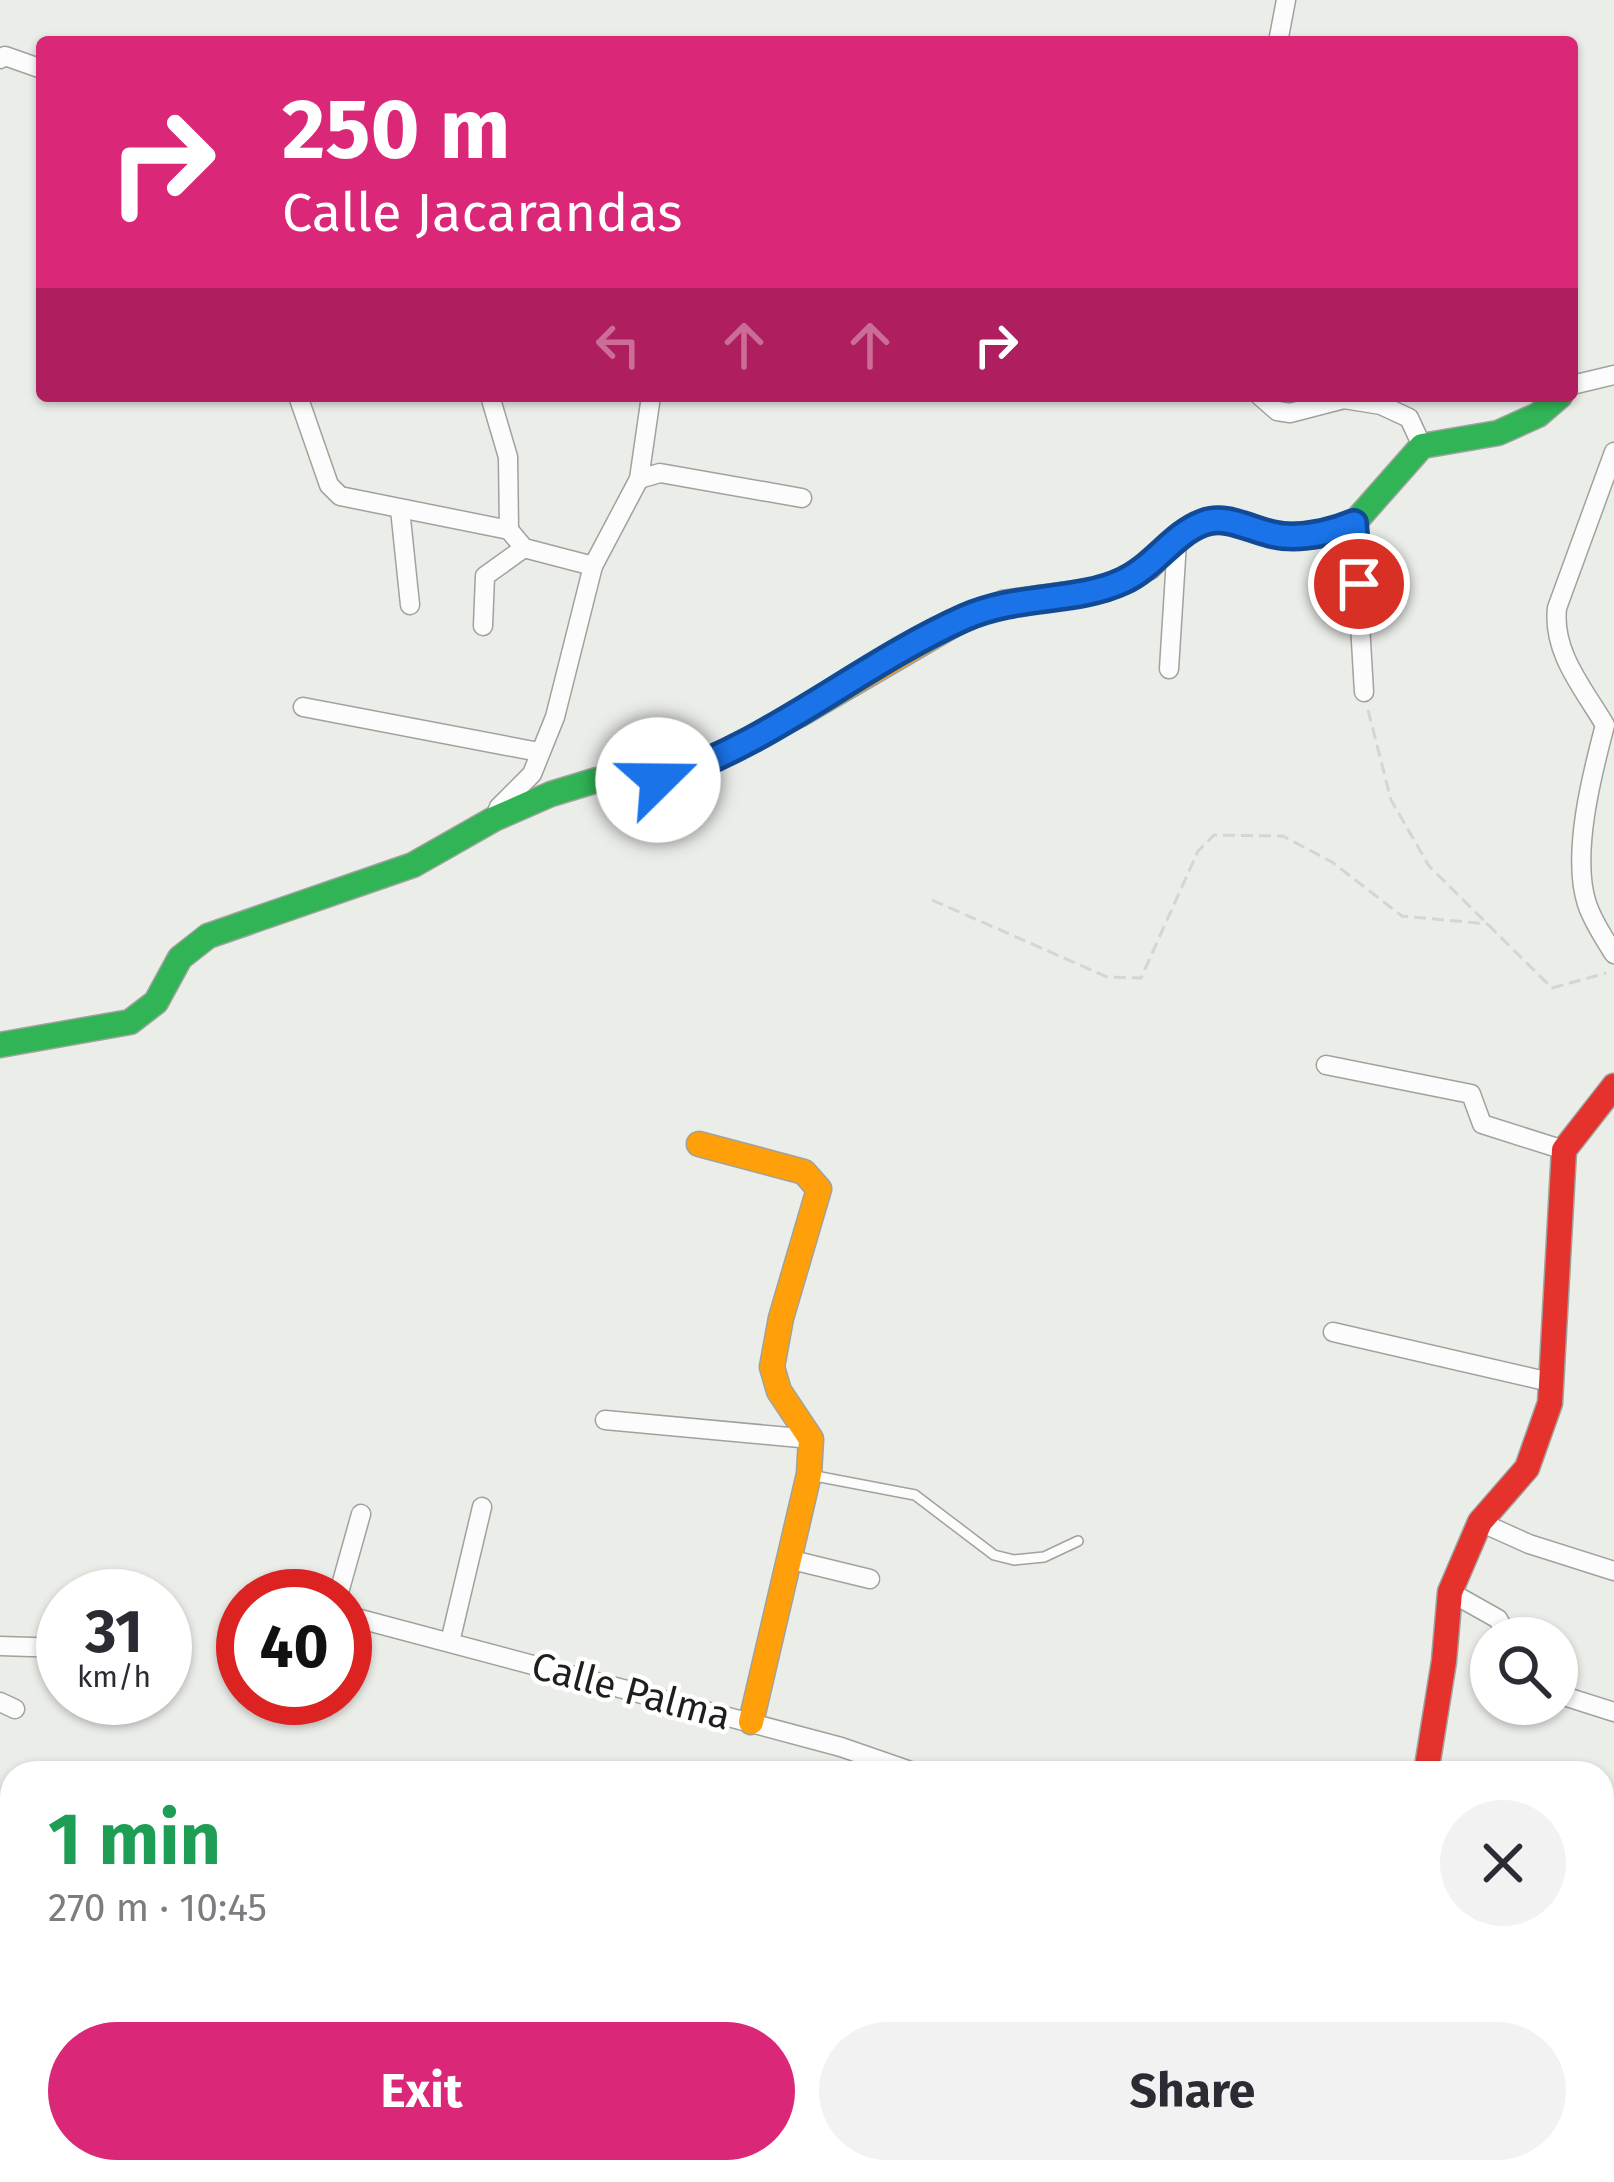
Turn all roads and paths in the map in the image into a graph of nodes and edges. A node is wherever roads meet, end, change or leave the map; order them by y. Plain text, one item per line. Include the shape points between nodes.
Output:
1 (1286, 0) edge
2 (1279, 36) edge
3 (0, 59) edge
4 (36, 67) edge
5 (1614, 375) edge
6 (1578, 384) edge
7 (300, 402) edge
8 (492, 402) edge
9 (650, 402) edge
10 (1267, 402) edge
11 (1332, 402) edge
12 (1362, 402) edge
13 (1552, 402) edge
14 (1422, 446) junction
15 (1614, 452) edge
16 (638, 479) junction
17 (802, 498) dead end
18 (400, 509) junction
19 (1354, 523) junction
20 (508, 530) junction
21 (1177, 542) junction
22 (524, 548) junction
23 (593, 566) junction
24 (410, 605) dead end
25 (483, 626) dead end
26 (1169, 669) dead end
27 (1364, 692) joint
28 (303, 707) dead end
29 (1610, 718) edge
30 (539, 752) junction
31 (494, 819) junction
32 (932, 900) dead end
33 (1487, 924) junction
34 (1614, 954) edge
35 (1614, 971) edge
36 (0, 1045) edge
37 (1326, 1065) dead end
38 (1614, 1086) edge
39 (700, 1144) dead end
40 (1564, 1150) junction
41 (1334, 1332) dead end
42 (1554, 1383) junction
43 (605, 1420) dead end
44 (811, 1439) junction
45 (809, 1474) junction
46 (482, 1507) dead end
47 (362, 1514) dead end
48 (1480, 1522) junction
49 (1078, 1541) dead end
50 (788, 1559) junction
51 (346, 1569) edge
52 (1614, 1570) edge
53 (870, 1579) dead end
54 (1450, 1592) junction
55 (1496, 1617) edge
56 (372, 1622) edge
57 (450, 1642) junction
58 (0, 1646) edge
59 (36, 1647) edge
60 (1578, 1701) edge
61 (1614, 1712) edge
62 (751, 1722) junction
63 (877, 1761) edge
64 (1428, 1761) edge

1 - 2 street
3 - 4 street
5 - 6 street
7 - 18 street via 329,485 340,496
8 - 20 street via 508,457
9 - 16 street
10 - 11 street via 1290,413
12 - 14 street via 1409,418
13 - 14 street via 1498,433
14 - 19 street
15 - 29 street via 1554,630
16 - 17 street via 660,473
16 - 23 street
18 - 20 street
18 - 24 street
19 - 21 street via 1282,536 1208,521
19 - 27 street
20 - 22 street
21 - 26 street
21 - 31 street via 1106,589 1004,603 963,619 681,773 579,784
22 - 23 street
22 - 25 street via 485,577
23 - 30 street
27 - 33 path via 1391,800 1429,866
28 - 30 street
29 - 34 street via 1585,822 1582,875 1585,900
30 - 31 street via 532,774
31 - 36 street via 387,876 208,936 130,1022
32 - 33 path via 1106,976 1141,978 1198,851 1214,836 1283,836 1402,916
33 - 35 path via 1552,988
37 - 40 street via 1471,1094 1482,1124
38 - 40 street
39 - 44 street via 804,1172 819,1189 772,1367
40 - 42 street
41 - 42 street
42 - 48 street via 1527,1468
43 - 44 street
44 - 45 street
45 - 49 lane via 915,1495 994,1555 1014,1560
45 - 50 street
46 - 57 street
47 - 51 street
48 - 52 street
48 - 54 street
50 - 53 street
50 - 62 street
54 - 55 street
54 - 64 street
56 - 57 street, Calle Palma
57 - 62 street, Calle Palma
58 - 59 street
60 - 61 street
62 - 63 street, Calle Palma

